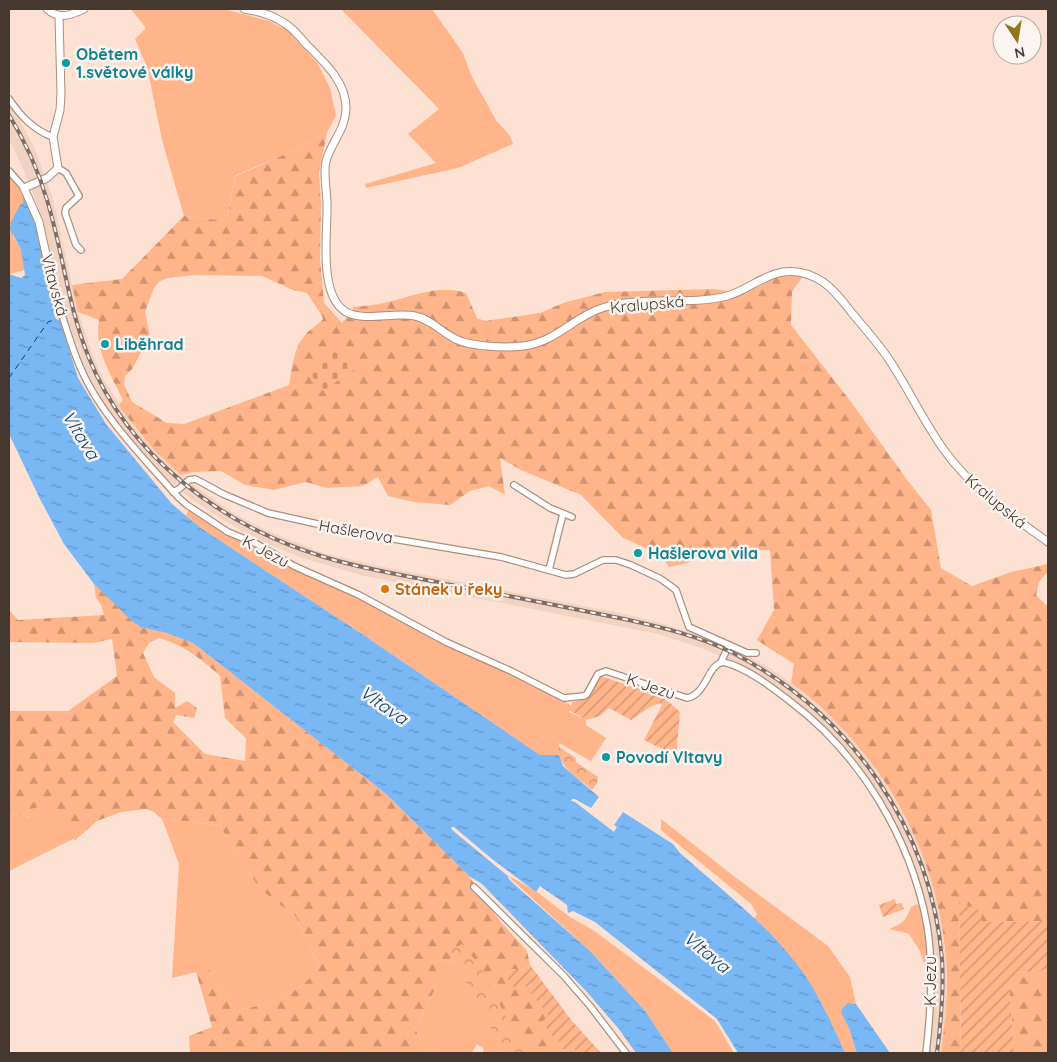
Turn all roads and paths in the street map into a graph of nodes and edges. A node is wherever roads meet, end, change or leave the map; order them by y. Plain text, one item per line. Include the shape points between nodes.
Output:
1 (47, 9) edge
2 (82, 9) edge
3 (244, 9) edge
4 (59, 16) junction
5 (9, 99) edge
6 (52, 137) junction
7 (58, 168) junction
8 (9, 171) edge
9 (24, 188) junction
10 (81, 250) dead end
11 (60, 309) joint
12 (514, 485) dead end
13 (173, 492) junction
14 (563, 514) junction
15 (572, 517) dead end
16 (228, 532) joint
17 (1048, 542) edge
18 (549, 570) junction
19 (729, 645) junction
20 (756, 653) dead end
21 (720, 662) junction
22 (474, 887) dead end
23 (626, 1053) edge
24 (926, 1053) edge

1 - 4 street
2 - 4 street via 71,15
3 - 17 street, Kralupská via 276,18 290,27 330,68 343,94 344,118 327,158 325,173 325,250 331,290 348,312 414,316 468,344 521,346 549,339 586,315 607,307 708,299 736,293 780,272 806,274 824,282 868,332 889,360 943,449 969,481
4 - 6 street via 61,94
5 - 6 street via 20,115
6 - 7 street
7 - 9 street via 47,178
7 - 10 street via 66,173 80,196 66,208 65,213 76,245
8 - 9 street
9 - 11 street, Vltavská via 39,222
11 - 13 street, Vltavská via 82,372 96,396
12 - 14 street
13 - 16 street, Vltavská via 186,505
13 - 18 street, Hašlerova via 195,479 268,514 500,557
14 - 15 street
14 - 18 street
16 - 21 street, K Jezu via 564,698 584,696 598,674 606,671 692,697 699,693
18 - 19 street, Hašlerova via 574,574 603,560 632,565 662,579 676,590 689,627
19 - 20 street, Hašlerova
19 - 21 street
21 - 24 street, K Jezu via 727,662 762,680 820,726 864,778 888,816 910,868 927,924 931,980
22 - 23 street via 564,976

